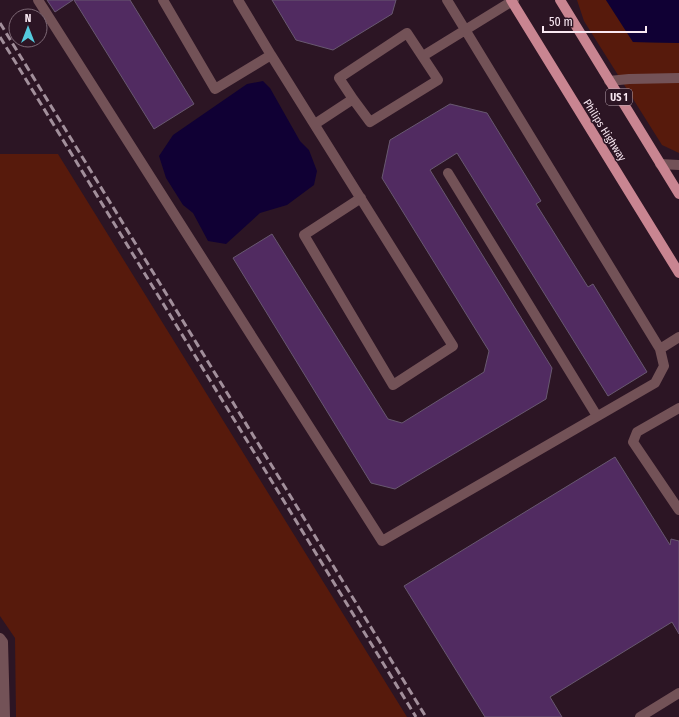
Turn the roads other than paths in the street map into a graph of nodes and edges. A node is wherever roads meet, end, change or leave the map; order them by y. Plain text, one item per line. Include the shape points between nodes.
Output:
1 (38, 0) edge
2 (163, 0) edge
3 (238, 0) edge
4 (447, 0) edge
5 (512, 0) edge
6 (560, 0) edge
7 (465, 30) junction
8 (271, 55) junction
9 (423, 56) junction
10 (679, 78) edge
11 (609, 81) junction
12 (353, 99) junction
13 (315, 124) junction
14 (660, 164) junction
15 (679, 165) edge
16 (448, 173) dead end
17 (679, 194) edge
18 (361, 198) junction
19 (679, 273) edge
20 (679, 337) edge
21 (660, 350) junction
22 (679, 408) edge
23 (597, 416) junction
24 (679, 510) edge
25 (0, 638) edge
26 (679, 693) edge
27 (5, 717) edge
28 (640, 717) edge

1 - 23 street via 382,541
2 - 8 street via 215,89
3 - 8 street
4 - 7 street
5 - 7 street
5 - 19 main road, Philips Highway
6 - 11 main road, US 1
7 - 9 street
7 - 21 street
8 - 13 street
9 - 12 street via 408,33 339,78
9 - 12 street via 438,80 370,122
10 - 11 street
11 - 14 main road, US 1
12 - 13 street
13 - 18 street
14 - 15 street
14 - 17 main road, US 1
16 - 23 street
18 - 18 street via 453,346 393,385 304,235
20 - 21 street
21 - 23 street via 664,366 655,383
22 - 24 street via 637,432 633,442
25 - 27 street via 3,642
26 - 28 street

